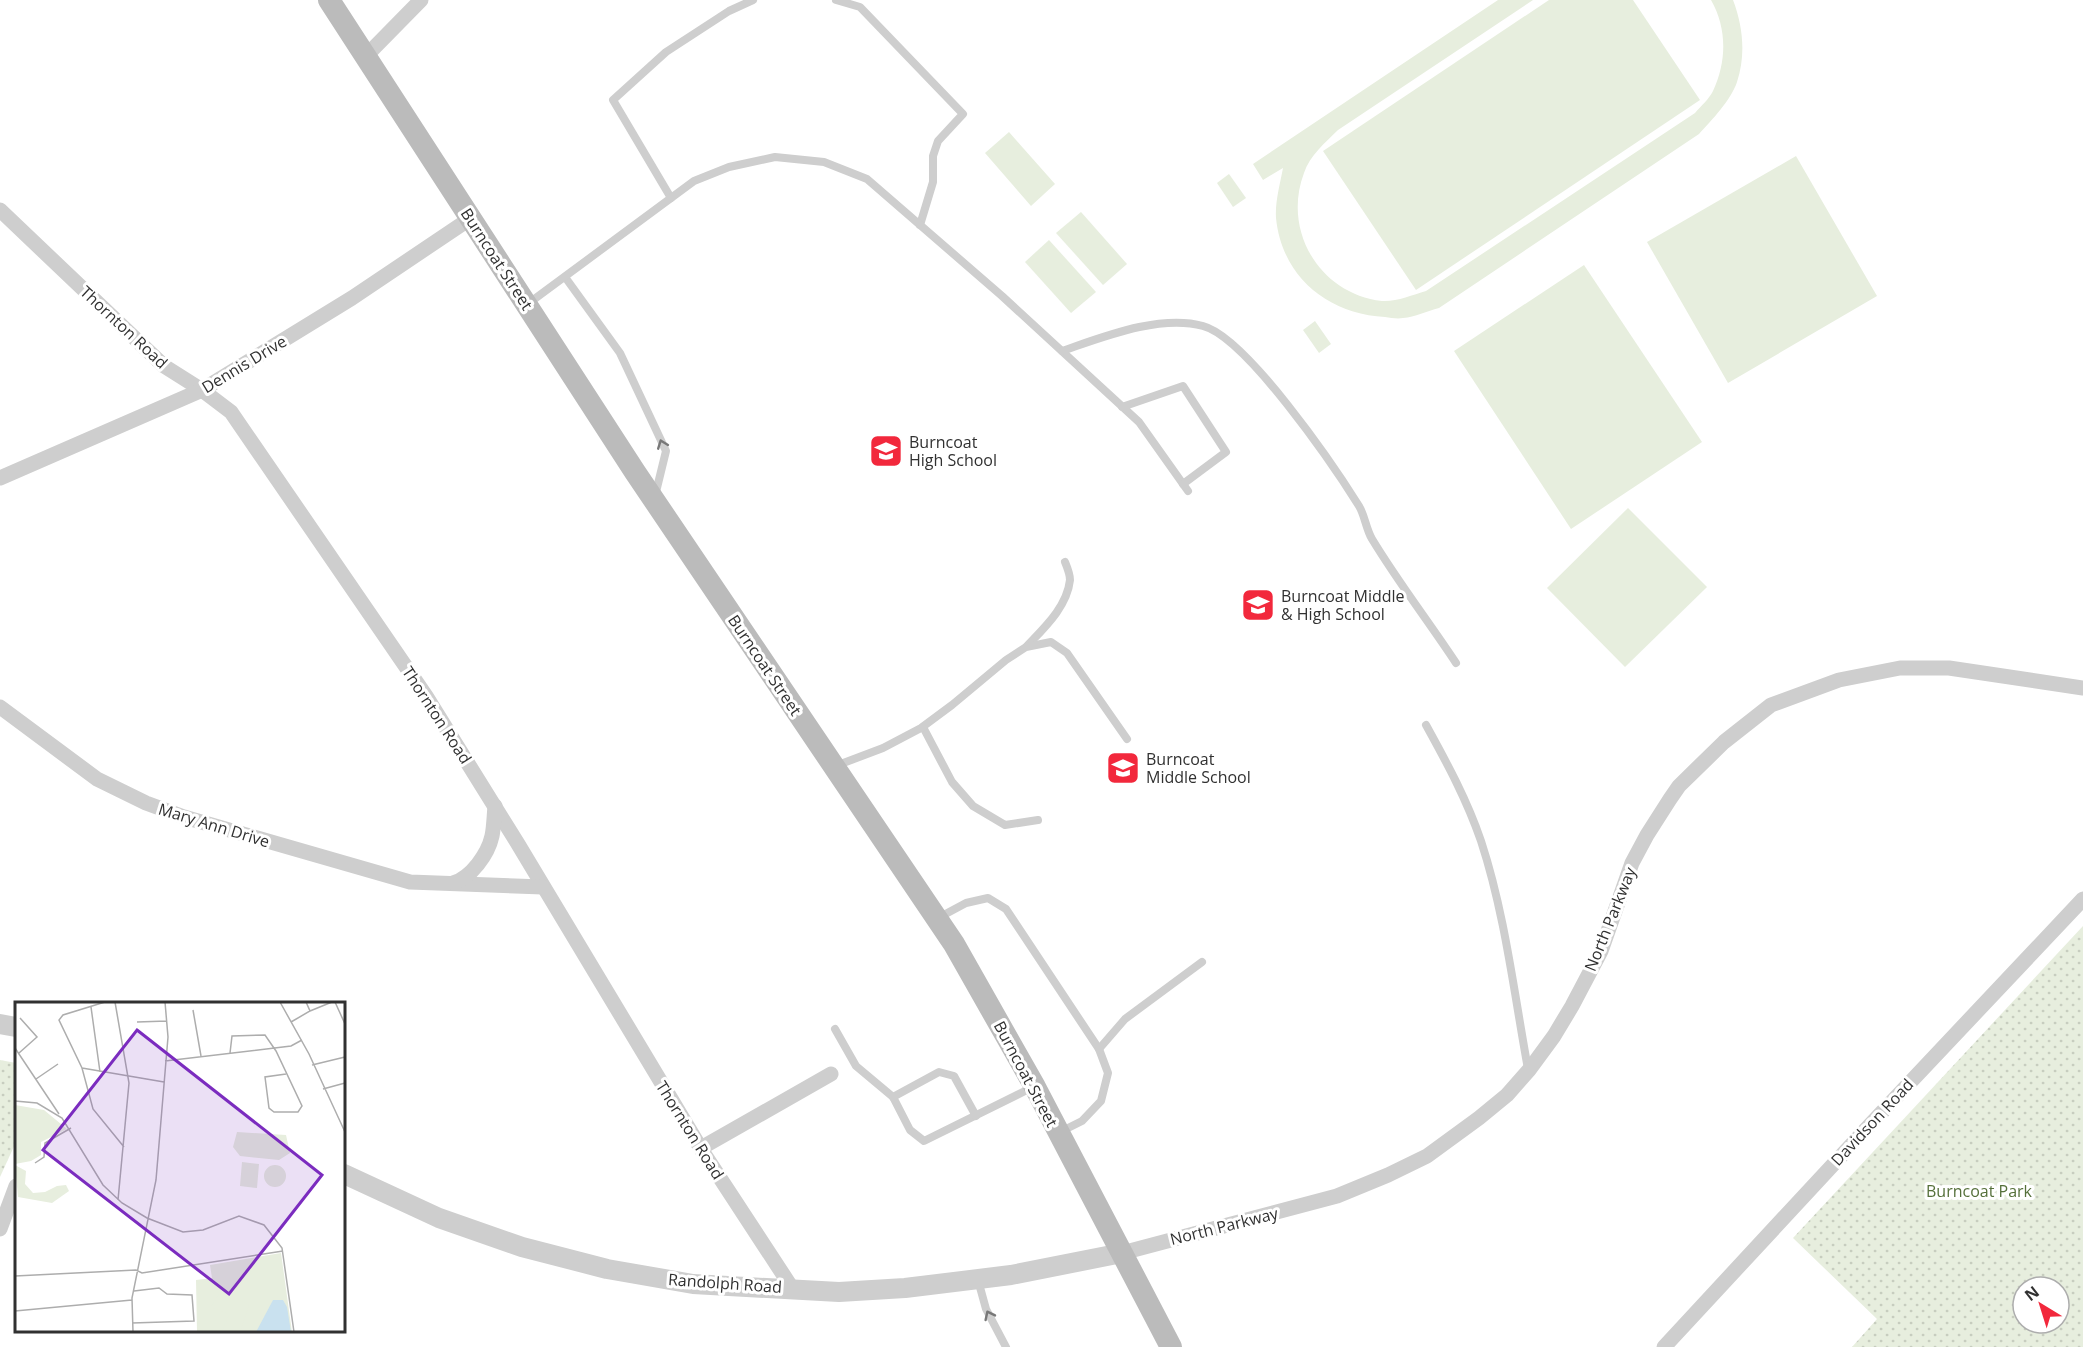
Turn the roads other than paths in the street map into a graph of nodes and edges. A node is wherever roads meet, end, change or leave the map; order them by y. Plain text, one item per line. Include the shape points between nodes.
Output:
1 (329, 0) edge
2 (421, 0) edge
3 (753, 0) edge
4 (836, 0) edge
5 (365, 57) junction
6 (671, 198) junction
7 (0, 210) edge
8 (471, 218) junction
9 (920, 225) junction
10 (565, 277) junction
11 (527, 305) junction
12 (1062, 351) junction
13 (202, 390) junction
14 (1122, 407) junction
15 (0, 478) edge
16 (654, 500) junction
17 (1065, 562) dead end
18 (1026, 647) junction
19 (1456, 663) dead end
20 (2083, 687) edge
21 (0, 708) edge
22 (1426, 725) dead end
23 (923, 727) junction
24 (1127, 739) dead end
25 (833, 767) junction
26 (495, 807) junction
27 (1038, 820) dead end
28 (453, 883) junction
29 (543, 887) junction
30 (2083, 899) edge
31 (936, 918) junction
32 (1202, 962) dead end
33 (0, 1024) edge
34 (15, 1027) edge
35 (835, 1029) dead end
36 (1099, 1049) junction
37 (1528, 1070) junction
38 (831, 1074) dead end
39 (1035, 1087) junction
40 (893, 1097) junction
41 (976, 1116) junction
42 (1058, 1132) junction
43 (701, 1148) junction
44 (345, 1174) edge
45 (15, 1189) edge
46 (0, 1229) edge
47 (1122, 1254) junction
48 (978, 1280) junction
49 (792, 1288) junction
50 (1166, 1346) edge
51 (1006, 1347) edge
52 (1664, 1347) edge

1 - 5 main road, Burncoat Street
2 - 5 street
3 - 6 lane via 666,52 613,100
4 - 9 lane via 860,7 963,114 938,141 933,156 933,182
5 - 8 main road, Burncoat Street
6 - 9 lane via 694,181 729,167 775,157 824,162 867,179
6 - 10 lane
7 - 13 street, Thornton Road via 164,366
8 - 11 main road, Burncoat Street
8 - 13 street, Dennis Drive via 352,298
9 - 12 lane
10 - 11 lane
16 -> 10 lane via 666,451 620,353
11 - 16 main road, Burncoat Street
12 - 14 lane
12 - 19 lane via 1127,330 1162,324 1206,326 1219,334 1240,351 1299,419 1361,508 1371,537
13 - 15 street, Dennis Drive
13 - 26 street, Thornton Road via 231,412 426,696
14 - 14 lane via 1139,422 1185,488 1226,452 1183,386
16 - 25 main road, Burncoat Street
17 - 18 lane via 1070,578 1067,590 1052,620
18 - 23 lane
18 - 24 lane via 1051,642 1067,652
20 - 37 street, North Parkway via 1949,668 1900,668 1839,680 1771,705 1700,764 1660,813 1632,863 1594,964 1554,1036
21 - 28 street, Mary Ann Drive via 97,779 146,803 378,874 410,882
22 - 37 lane via 1458,783 1481,840 1499,908
23 - 25 lane
23 - 27 lane via 952,782 973,806 1005,825
25 - 31 main road, Burncoat Street
26 - 28 street via 486,851 461,880
26 - 29 street, Thornton Road
28 - 29 street, Mary Ann Drive
29 - 43 street, Thornton Road
30 - 52 street, Davidson Road
31 - 36 lane via 966,903 988,898 1006,909
31 - 39 main road, Burncoat Street
32 - 36 lane via 1125,1019
33 - 34 street
35 - 40 lane via 856,1066
36 - 42 lane via 1108,1072 1101,1101 1082,1121
37 - 47 street, North Parkway via 1479,1119 1426,1156 1388,1175 1326,1199
38 - 43 street
39 - 41 lane
39 - 42 main road, Burncoat Street
40 - 41 lane via 910,1130 924,1141
40 - 41 lane via 939,1072 954,1076
42 - 47 main road, Burncoat Street
43 - 49 street, Thornton Road
44 - 49 street, Randolph Road via 439,1218 564,1259 693,1284
45 - 46 street
47 - 48 street, Randolph Road
47 - 50 main road, Burncoat Street
48 - 49 street, Randolph Road via 868,1291
51 -> 48 lane via 986,1309

